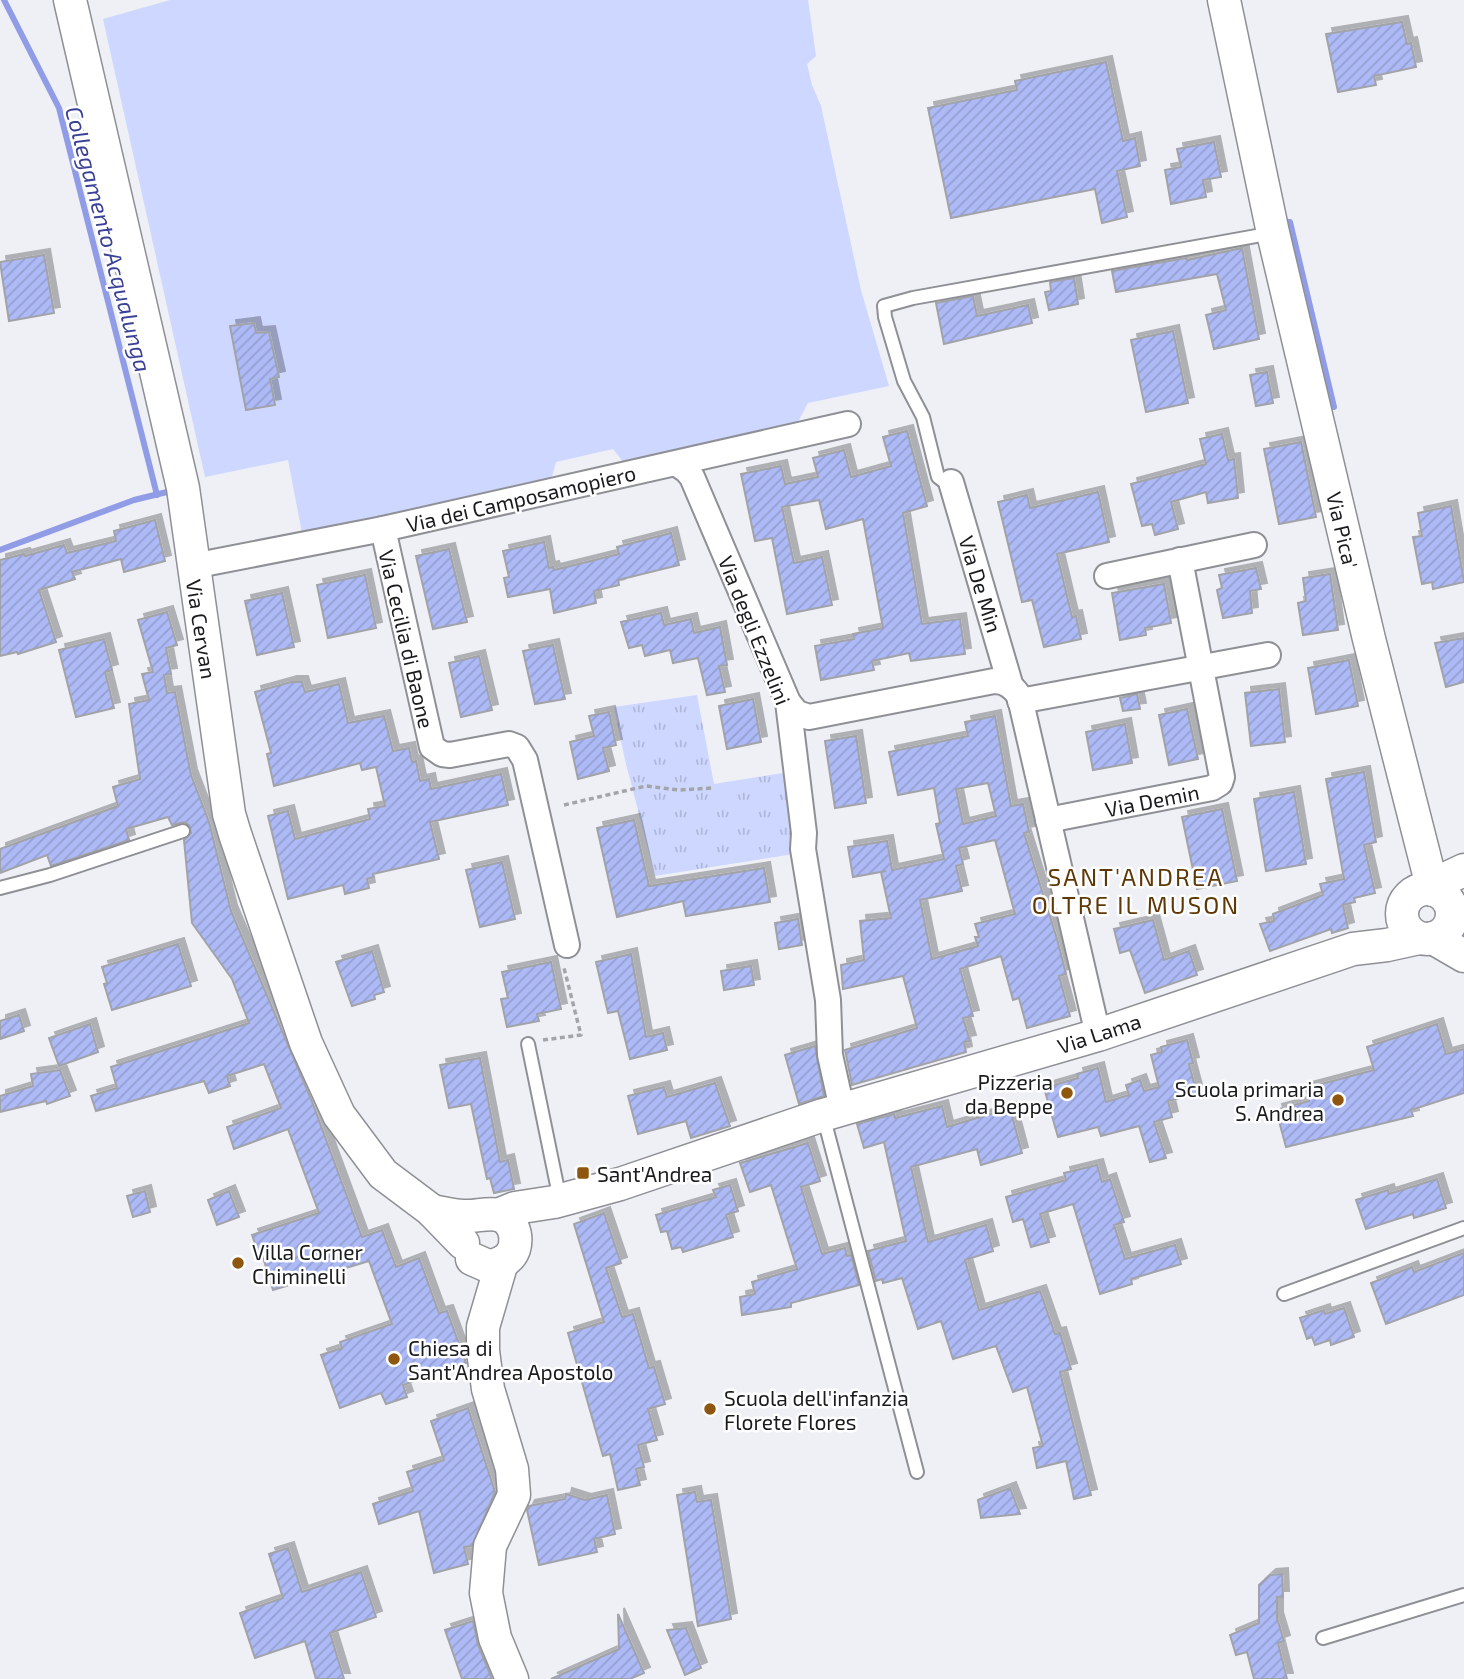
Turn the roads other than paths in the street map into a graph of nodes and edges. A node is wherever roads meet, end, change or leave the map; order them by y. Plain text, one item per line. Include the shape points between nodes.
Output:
1 (70, 0) edge
2 (1224, 0) edge
3 (1273, 233) junction
4 (848, 424) dead end
5 (677, 464) junction
6 (951, 482) joint
7 (383, 529) junction
8 (1254, 545) dead end
9 (1180, 560) junction
10 (192, 566) junction
11 (1107, 576) dead end
12 (1268, 655) dead end
13 (1199, 667) junction
14 (1008, 690) junction
15 (788, 702) junction
16 (1048, 820) junction
17 (183, 831) dead end
18 (1464, 870) edge
19 (0, 888) edge
20 (1439, 901) edge
21 (1426, 938) junction
22 (1353, 949) junction
23 (565, 954) road end
24 (1464, 956) edge
25 (1098, 1035) junction
26 (528, 1044) road end
27 (833, 1112) junction
28 (557, 1201) junction
29 (432, 1211) junction
30 (489, 1215) junction
31 (1464, 1228) edge
32 (488, 1252) junction
33 (1284, 1294) dead end
34 (917, 1472) dead end
35 (1464, 1595) edge
36 (1323, 1638) dead end
37 (512, 1679) edge

1 - 10 street, Via Cervan via 183,488
2 - 3 street, Via Pica'
3 - 6 lane via 884,306 904,381 923,417 938,477
3 - 20 street, Via Pica' via 1415,827 1414,882
4 - 5 street, Via dei Camposamopiero
5 - 7 street, Via dei Camposamopiero
5 - 15 street, Via degli Ezzelini via 692,477
6 - 14 street, Via De Min
7 - 10 street, Via dei Camposamopiero
7 - 23 street, Via Cecilia di Baone via 432,747 450,755 509,744 520,751
8 - 9 street
9 - 11 street
9 - 13 street
10 - 29 street, Via Cervan via 224,816 306,1043 339,1115 383,1174
12 - 13 street
13 - 14 street
13 - 16 street, Via Demin via 1222,777 1218,786
14 - 15 street via 808,717
14 - 16 street
15 - 27 street, Via degli Ezzelini via 803,849 828,1000
16 - 25 street
17 - 19 lane
18 - 20 street, Via Lama via 1447,878
20 - 21 street via 1452,914 1448,927
20 - 21 street via 1403,923 1407,930
20 - 22 street, Via Lama
21 - 22 street, Via Lama
21 - 24 street
22 - 25 street, Via Lama
25 - 27 street, Via Lama
26 - 28 lane
27 - 28 street, Via Lama
27 - 34 lane
28 - 30 street, Via Lama
28 - 32 street via 535,1227
29 - 30 street, Via Lama
29 - 32 street, Via Cervan
30 - 32 street via 467,1226
30 - 32 street via 509,1222 514,1229
31 - 33 lane
32 - 37 street via 483,1351 488,1388 512,1469 514,1496 490,1546 486,1592 495,1638
35 - 36 lane

